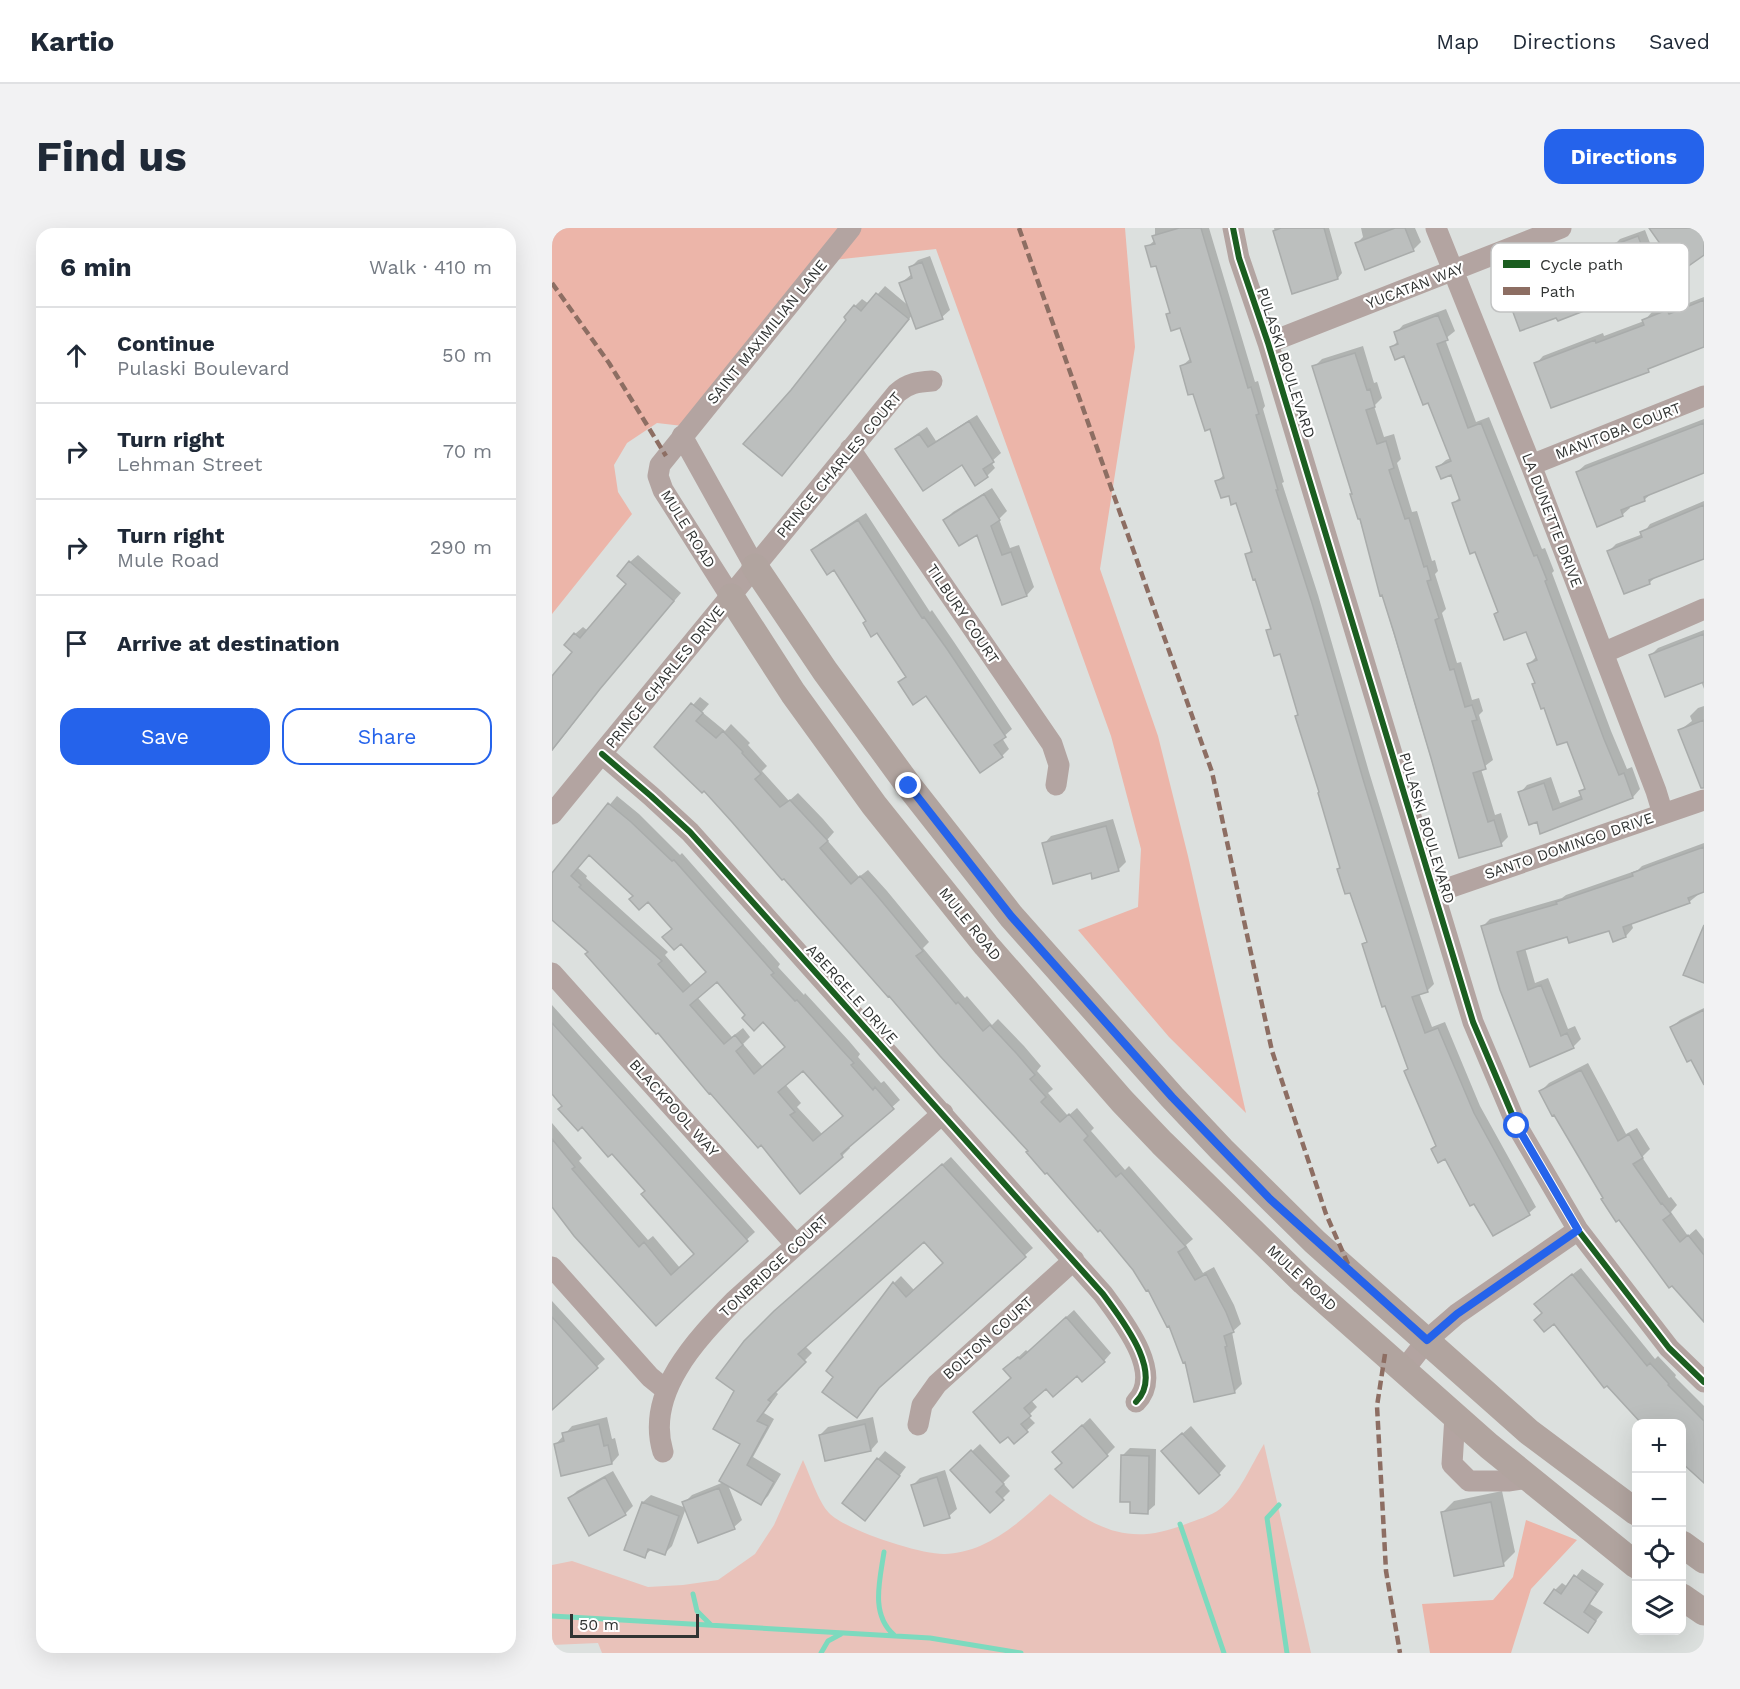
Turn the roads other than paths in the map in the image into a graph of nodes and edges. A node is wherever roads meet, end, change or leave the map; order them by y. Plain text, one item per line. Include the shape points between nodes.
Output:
1 (851, 228) edge
2 (1233, 228) edge
3 (1436, 228) edge
4 (1561, 228) edge
5 (1523, 243) edge
6 (1491, 256) edge
7 (1453, 271) junction
8 (1268, 343) junction
9 (932, 381) dead end
10 (1704, 396) edge
11 (682, 436) junction
12 (850, 449) junction
13 (1531, 465) junction
14 (755, 567) junction
15 (730, 597) junction
16 (1704, 609) edge
17 (1603, 653) junction
18 (602, 754) junction
19 (1056, 785) dead end
20 (1704, 800) edge
21 (552, 814) edge
22 (1662, 814) junction
23 (1434, 892) junction
24 (552, 973) edge
25 (943, 1113) junction
26 (1578, 1230) junction
27 (796, 1245) junction
28 (1074, 1260) junction
29 (552, 1267) edge
30 (1427, 1340) junction
31 (1403, 1371) junction
32 (1704, 1382) edge
33 (666, 1389) junction
34 (1136, 1402) dead end
35 (1455, 1416) junction
36 (918, 1425) dead end
37 (663, 1452) dead end
38 (1528, 1478) junction
39 (1632, 1509) edge
40 (1686, 1547) edge
41 (1704, 1560) edge
42 (1632, 1562) edge
43 (1686, 1600) edge
44 (1704, 1612) edge

1 - 11 street, SAINT MAXIMILIAN LANE
2 - 8 street, PULASKI BOULEVARD
3 - 7 street, LA DUNETTE DRIVE
4 - 5 street, YUCATAN WAY
6 - 7 street, YUCATAN WAY
7 - 8 street, YUCATAN WAY
7 - 13 street, LA DUNETTE DRIVE
8 - 23 street, PULASKI BOULEVARD
9 - 12 street, PRINCE CHARLES COURT via 906,385
10 - 13 street, MANITOBA COURT
11 - 14 street
11 - 15 street, MULE ROAD via 660,465 660,482
12 - 14 street, PRINCE CHARLES COURT
12 - 19 street, TILBURY COURT via 1052,744 1059,765
13 - 17 street, LA DUNETTE DRIVE
14 - 15 street, PRINCE CHARLES DRIVE
14 - 30 main road via 909,786 1011,916 1221,1150 1315,1242
15 - 18 street, PRINCE CHARLES DRIVE
15 - 31 main road, MULE ROAD via 874,805 986,945 1162,1143 1304,1282
16 - 17 street
17 - 22 street, LA DUNETTE DRIVE
18 - 21 street, PRINCE CHARLES DRIVE
18 - 25 street, ABERGELE DRIVE via 690,832
20 - 22 street, SANTO DOMINGO DRIVE
22 - 23 street, SANTO DOMINGO DRIVE
23 - 26 street, PULASKI BOULEVARD via 1473,1022 1517,1126
24 - 27 street, BLACKPOOL WAY
25 - 27 street, TONBRIDGE COURT
25 - 28 street, ABERGELE DRIVE
26 - 30 street via 1457,1314
26 - 32 street, PULASKI BOULEVARD via 1669,1348
27 - 33 street, TONBRIDGE COURT via 720,1316
28 - 34 street, ABERGELE DRIVE via 1110,1304 1136,1345 1147,1376 1143,1396
28 - 36 street, BOLTON COURT via 937,1384 922,1405
29 - 33 street via 650,1377
30 - 31 street
30 - 39 main road via 1529,1432
31 - 35 main road, MULE ROAD
33 - 37 street, TONBRIDGE COURT via 658,1427
35 - 38 main road, MULE ROAD
35 - 38 street via 1452,1464 1469,1481
38 - 42 main road, MULE ROAD
40 - 41 main road
43 - 44 main road

